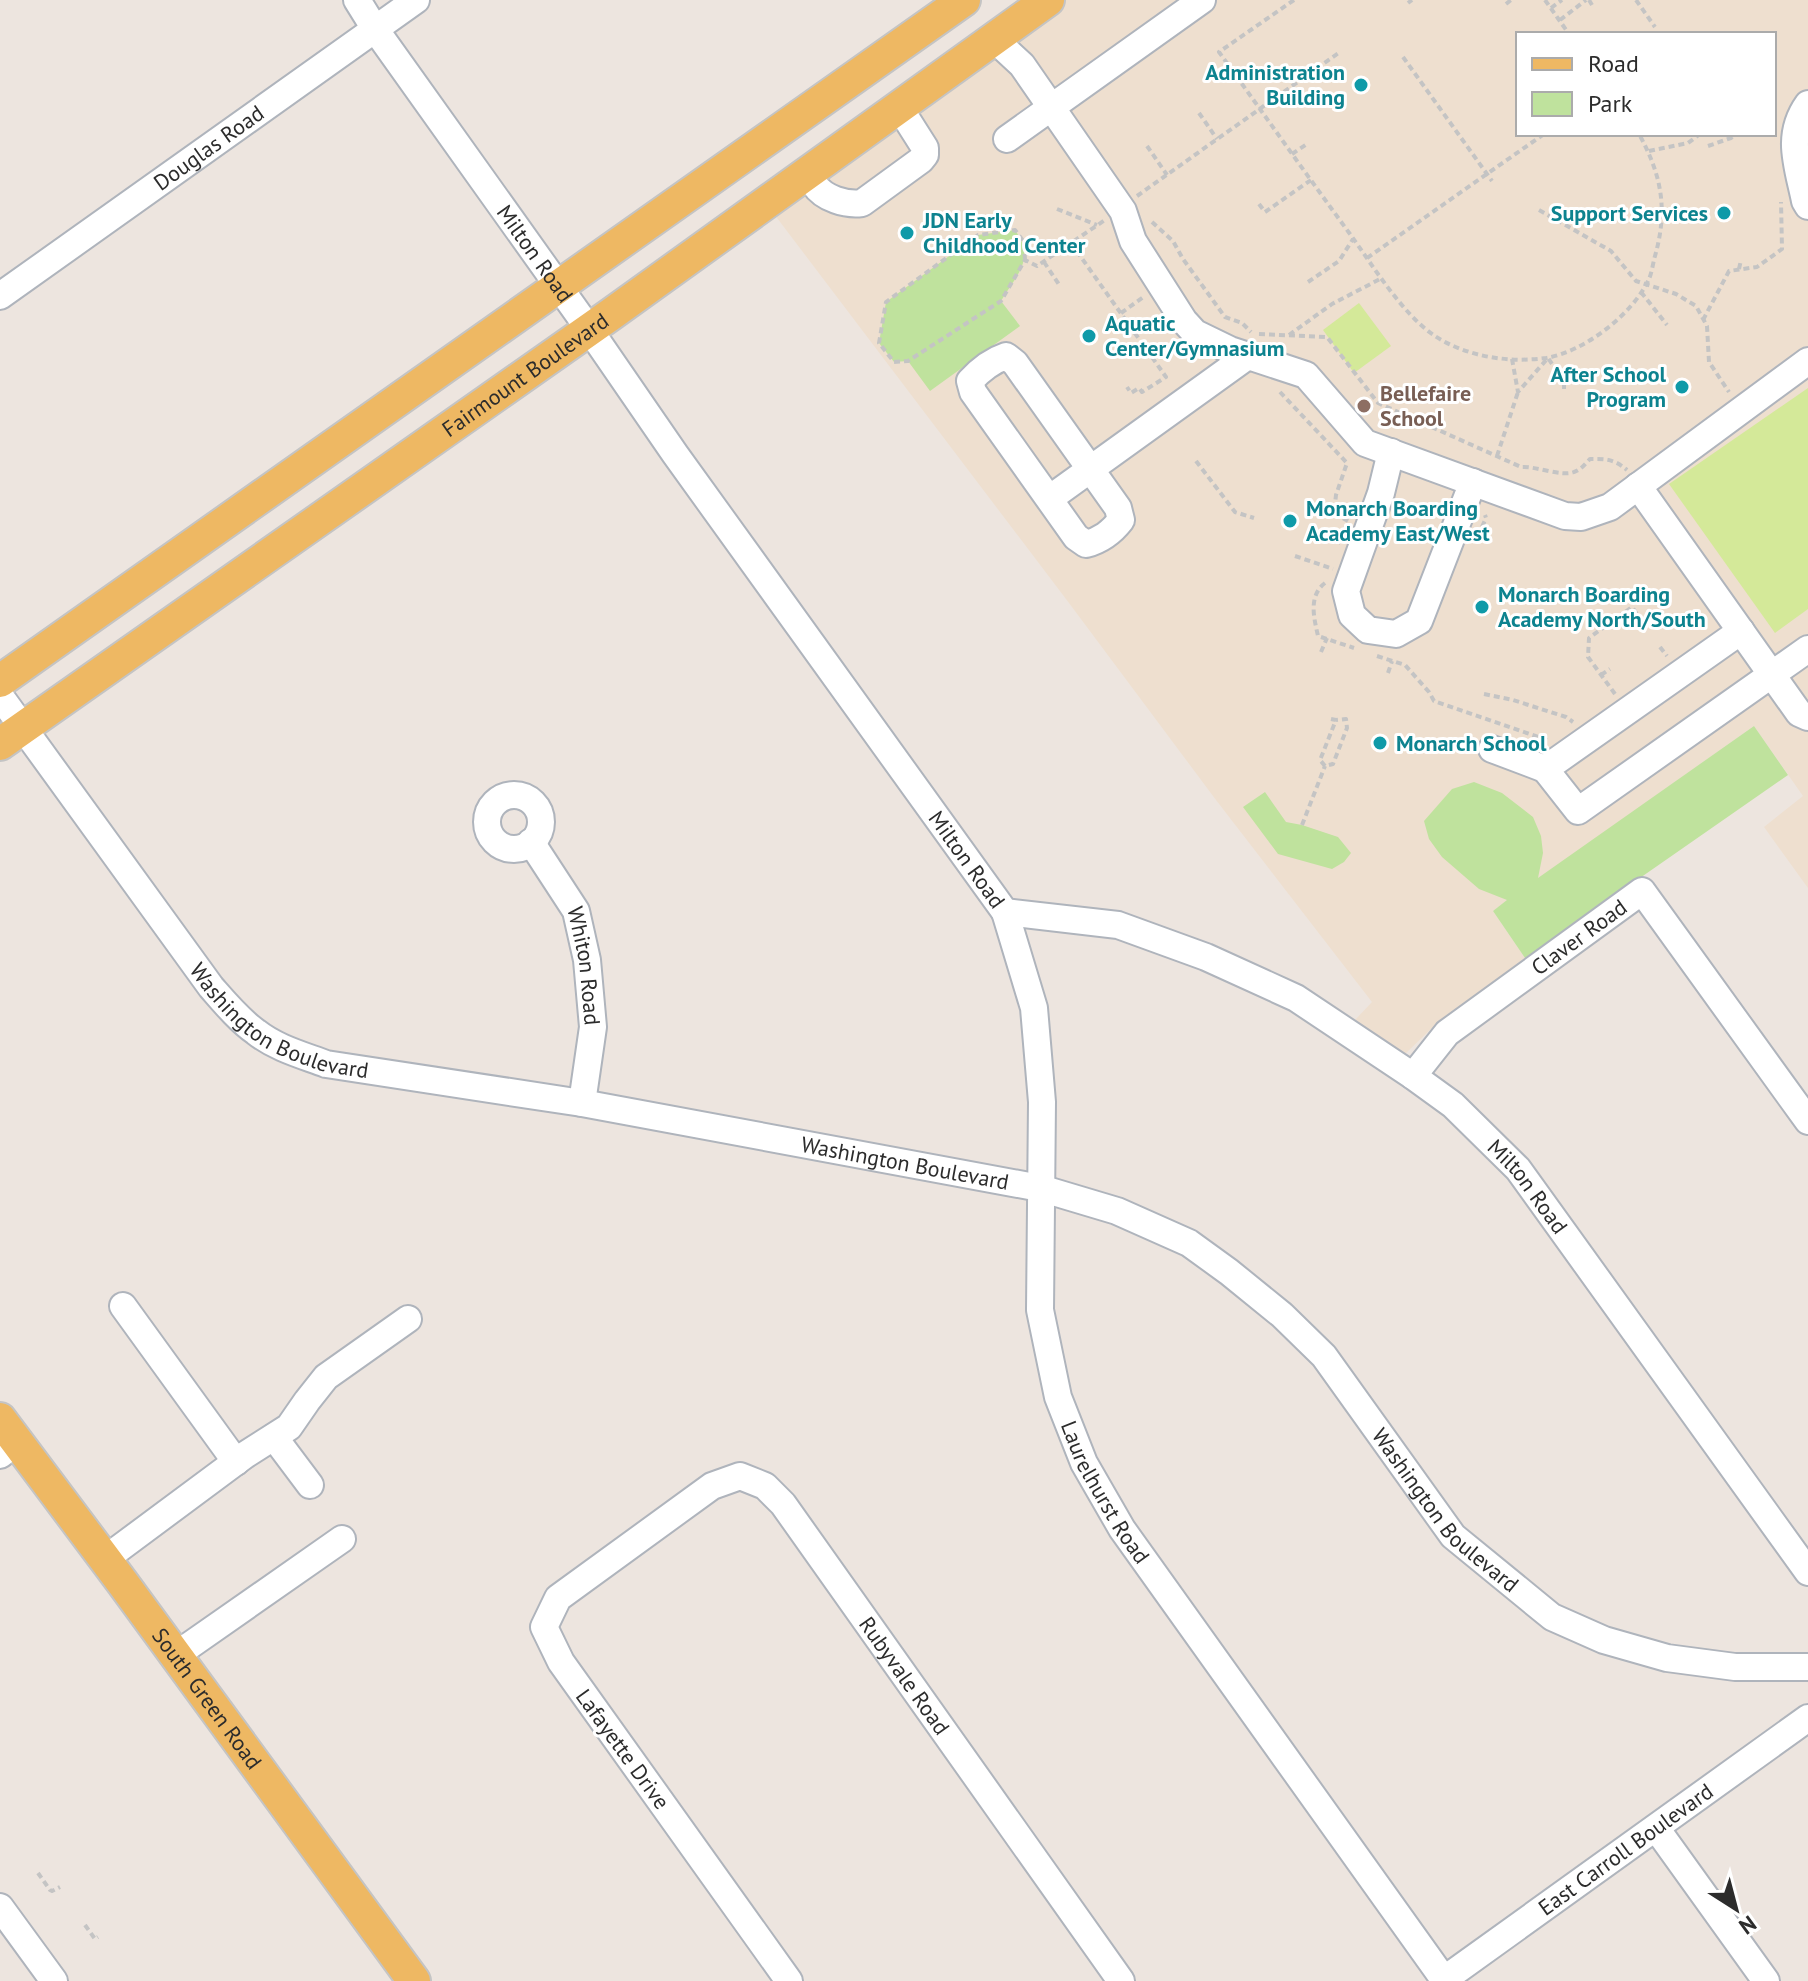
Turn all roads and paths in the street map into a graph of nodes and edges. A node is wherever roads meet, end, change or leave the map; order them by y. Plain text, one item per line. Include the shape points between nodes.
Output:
1 (357, 0) edge
2 (416, 0) edge
3 (966, 0) edge
4 (1048, 0) edge
5 (1202, 0) edge
6 (1294, 0) edge
7 (1545, 0) edge
8 (1562, 0) edge
9 (1636, 0) edge
10 (1589, 2) edge
11 (1551, 8) junction
12 (1559, 20) junction
13 (1655, 27) dead end
14 (375, 29) junction
15 (1568, 32) edge
16 (994, 39) junction
17 (1340, 52) dead end
18 (1403, 57) dead end
19 (1808, 104) edge
20 (899, 107) junction
21 (1051, 107) junction
22 (1260, 109) junction
23 (1199, 113) dead end
24 (1541, 136) edge
25 (1640, 136) edge
26 (1697, 136) edge
27 (1733, 136) edge
28 (1007, 139) dead end
29 (1217, 139) junction
30 (1307, 144) dead end
31 (1147, 146) dead end
32 (1708, 146) dead end
33 (1649, 151) junction
34 (1292, 154) junction
35 (810, 172) junction
36 (1487, 174) junction
37 (1167, 175) junction
38 (1311, 180) junction
39 (1492, 181) dead end
40 (1781, 195) dead end
41 (1134, 198) dead end
42 (1259, 204) dead end
43 (1808, 206) edge
44 (1057, 209) dead end
45 (1539, 210) dead end
46 (1148, 216) dead end
47 (1107, 218) dead end
48 (1097, 225) junction
49 (1353, 239) junction
50 (1071, 243) junction
51 (1367, 258) junction
52 (1025, 260) junction
53 (1741, 260) dead end
54 (1044, 262) junction
55 (1739, 269) junction
56 (1382, 278) junction
57 (1308, 282) dead end
58 (1645, 285) junction
59 (558, 286) junction
60 (1060, 286) dead end
61 (1641, 292) junction
62 (1148, 294) dead end
63 (0, 296) edge
64 (1121, 313) junction
65 (1703, 320) junction
66 (1667, 325) dead end
67 (589, 329) junction
68 (1287, 336) junction
69 (1249, 355) junction
70 (1548, 358) junction
71 (1512, 359) junction
72 (1808, 361) edge
73 (1127, 387) dead end
74 (1564, 389) dead end
75 (1280, 392) dead end
76 (1518, 392) junction
77 (1731, 395) dead end
78 (1391, 452) junction
79 (1497, 456) junction
80 (1196, 461) dead end
81 (1092, 469) junction
82 (1637, 475) junction
83 (1473, 482) junction
84 (1049, 499) junction
85 (1315, 505) dead end
86 (1334, 513) junction
87 (1254, 518) dead end
88 (1349, 522) dead end
89 (1346, 533) dead end
90 (1330, 540) dead end
91 (1295, 556) dead end
92 (1644, 624) dead end
93 (1741, 631) junction
94 (1327, 638) junction
95 (1660, 647) dead end
96 (1808, 649) edge
97 (1321, 652) dead end
98 (1669, 658) dead end
99 (1392, 661) junction
100 (1610, 669) dead end
101 (1388, 673) dead end
102 (1772, 674) junction
103 (1601, 675) junction
104 (0, 681) edge
105 (1484, 694) dead end
106 (0, 696) edge
107 (1616, 696) dead end
108 (1808, 717) edge
109 (1580, 719) dead end
110 (12, 736) edge
111 (1551, 741) dead end
112 (1492, 749) dead end
113 (1325, 766) junction
114 (1545, 769) junction
115 (1302, 825) dead end
116 (531, 842) dead end
117 (1005, 912) junction
118 (1413, 1076) junction
119 (582, 1103) junction
120 (1808, 1121) edge
121 (1040, 1188) junction
122 (123, 1306) dead end
123 (408, 1319) dead end
124 (274, 1437) junction
125 (6, 1439) edge
126 (236, 1462) junction
127 (310, 1485) dead end
128 (644, 1535) joint
129 (342, 1539) dead end
130 (105, 1559) junction
131 (1808, 1572) edge
132 (176, 1655) junction
133 (1808, 1667) edge
134 (1808, 1718) edge
135 (1656, 1828) junction
136 (38, 1873) dead end
137 (60, 1887) dead end
138 (0, 1907) edge
139 (85, 1925) dead end
140 (98, 1937) dead end
141 (54, 1981) edge
142 (414, 1981) edge
143 (789, 1981) edge
144 (1121, 1981) edge
145 (1443, 1981) edge
146 (1766, 1981) edge

1 - 14 street, Milton Road
2 - 14 street, Douglas Road
3 - 16 main road
3 - 59 main road
4 - 16 main road, Fairmount Boulevard
5 - 21 street
6 - 22 path via 1219,52
7 - 11 path
8 - 11 path
9 - 13 path
10 - 12 path
11 - 12 path
12 - 15 path
14 - 59 street, Milton Road
14 - 63 street, Douglas Road
16 - 20 main road, Fairmount Boulevard
16 - 21 street via 1022,65
17 - 22 path
18 - 36 path
19 - 43 street via 1793,137
20 - 35 main road, Fairmount Boulevard
20 - 35 street via 925,148 925,155 910,169 853,204 815,186
21 - 28 street
21 - 69 street via 1123,211 1133,241 1184,321 1195,333
22 - 29 path
22 - 34 path
23 - 29 path
24 - 36 path
25 - 33 path
26 - 33 path
27 - 32 path
29 - 37 path
30 - 34 path
31 - 37 path
33 - 58 path via 1663,211 1662,233
34 - 38 path
35 - 67 main road, Fairmount Boulevard
36 - 39 path
36 - 51 path
37 - 41 path
38 - 42 path via 1265,212
38 - 49 path
40 - 55 path via 1782,249 1757,267
44 - 48 path
45 - 58 path via 1611,251
46 - 68 path via 1173,241 1225,317 1253,334
47 - 48 path
48 - 50 path
49 - 51 path
49 - 57 path via 1339,261
50 - 54 path
50 - 64 path
51 - 56 path
52 - 52 path via 1001,301 908,361 894,362 879,343 886,302 978,235 1015,230 1024,242
52 - 54 path via 1037,266
53 - 55 path
54 - 60 path
55 - 65 path via 1729,271
56 - 68 path
56 - 71 path via 1434,336 1463,351
58 - 61 path
58 - 65 path via 1696,306
59 - 67 street, Milton Road
59 - 104 main road
61 - 66 path
61 - 70 path via 1619,320
62 - 64 path
64 - 73 path via 1166,377 1142,392 1139,388 1131,393
65 - 77 path via 1709,362
67 - 110 main road, Fairmount Boulevard
67 - 117 street, Milton Road
68 - 79 path via 1327,337 1378,403
69 - 78 street via 1306,375 1365,443
69 - 81 street
70 - 71 path
70 - 74 path
70 - 76 path
71 - 76 path
72 - 82 street
75 - 86 path via 1347,463
76 - 79 path
78 - 83 street
78 - 83 street via 1346,591 1352,615 1368,630 1396,634 1419,621
79 - 82 path via 1521,467 1571,474 1590,459 1610,460
80 - 87 path via 1235,512
81 - 84 street
81 - 84 street via 1118,508 1121,520 1114,530 1086,544
81 - 84 street via 1015,363 1006,356 995,359 970,381 973,392
82 - 83 street via 1610,507 1581,517
82 - 93 street
85 - 86 path
86 - 88 path
89 - 90 path via 1343,544
91 - 94 path via 1335,570 1318,588 1312,612 1318,636
92 - 103 path via 1632,607 1589,638 1588,657
93 - 102 street
93 - 114 street
94 - 97 path
94 - 99 path
95 - 98 path
96 - 102 street
99 - 101 path
99 - 111 path via 1405,665 1434,701
100 - 103 path
102 - 108 street via 1799,713
102 - 114 street via 1578,811
103 - 107 path
105 - 109 path via 1575,723
106 - 110 street, Washington Boulevard
110 - 119 street, Washington Boulevard via 211,987 257,1034 326,1064
112 - 114 street
113 - 113 path via 1320,760 1333,719 1346,719 1333,764
113 - 115 path
116 - 119 street, Whiton Road via 576,911 587,960 593,1027
117 - 118 street, Milton Road via 1118,925 1206,957 1296,998
117 - 121 street, Laurelhurst Road via 1034,1008 1042,1102
118 - 120 street, Claver Road via 1447,1033 1642,891
118 - 131 street, Milton Road via 1453,1105 1518,1169
119 - 121 street, Washington Boulevard
121 - 133 street, Washington Boulevard via 1117,1211 1189,1243 1282,1315 1324,1356 1453,1536 1552,1617 1604,1640 1667,1658 1735,1667
121 - 145 street, Laurelhurst Road via 1040,1310 1058,1397 1084,1463 1122,1529
122 - 126 street
123 - 124 street via 326,1377 289,1427
124 - 126 street
124 - 127 street
125 - 130 main road, South Green Road
126 - 130 street
128 - 143 street, Lafayette Drive via 558,1598 544,1627 561,1662
128 - 144 street, Rubyvale Road via 712,1486 740,1476 765,1486 783,1504
129 - 132 street
130 - 132 main road, South Green Road
132 - 142 main road, South Green Road
134 - 135 street, East Carroll Boulevard
135 - 145 street, East Carroll Boulevard
135 - 146 street
136 - 137 path via 50,1890
138 - 141 street
139 - 140 path

